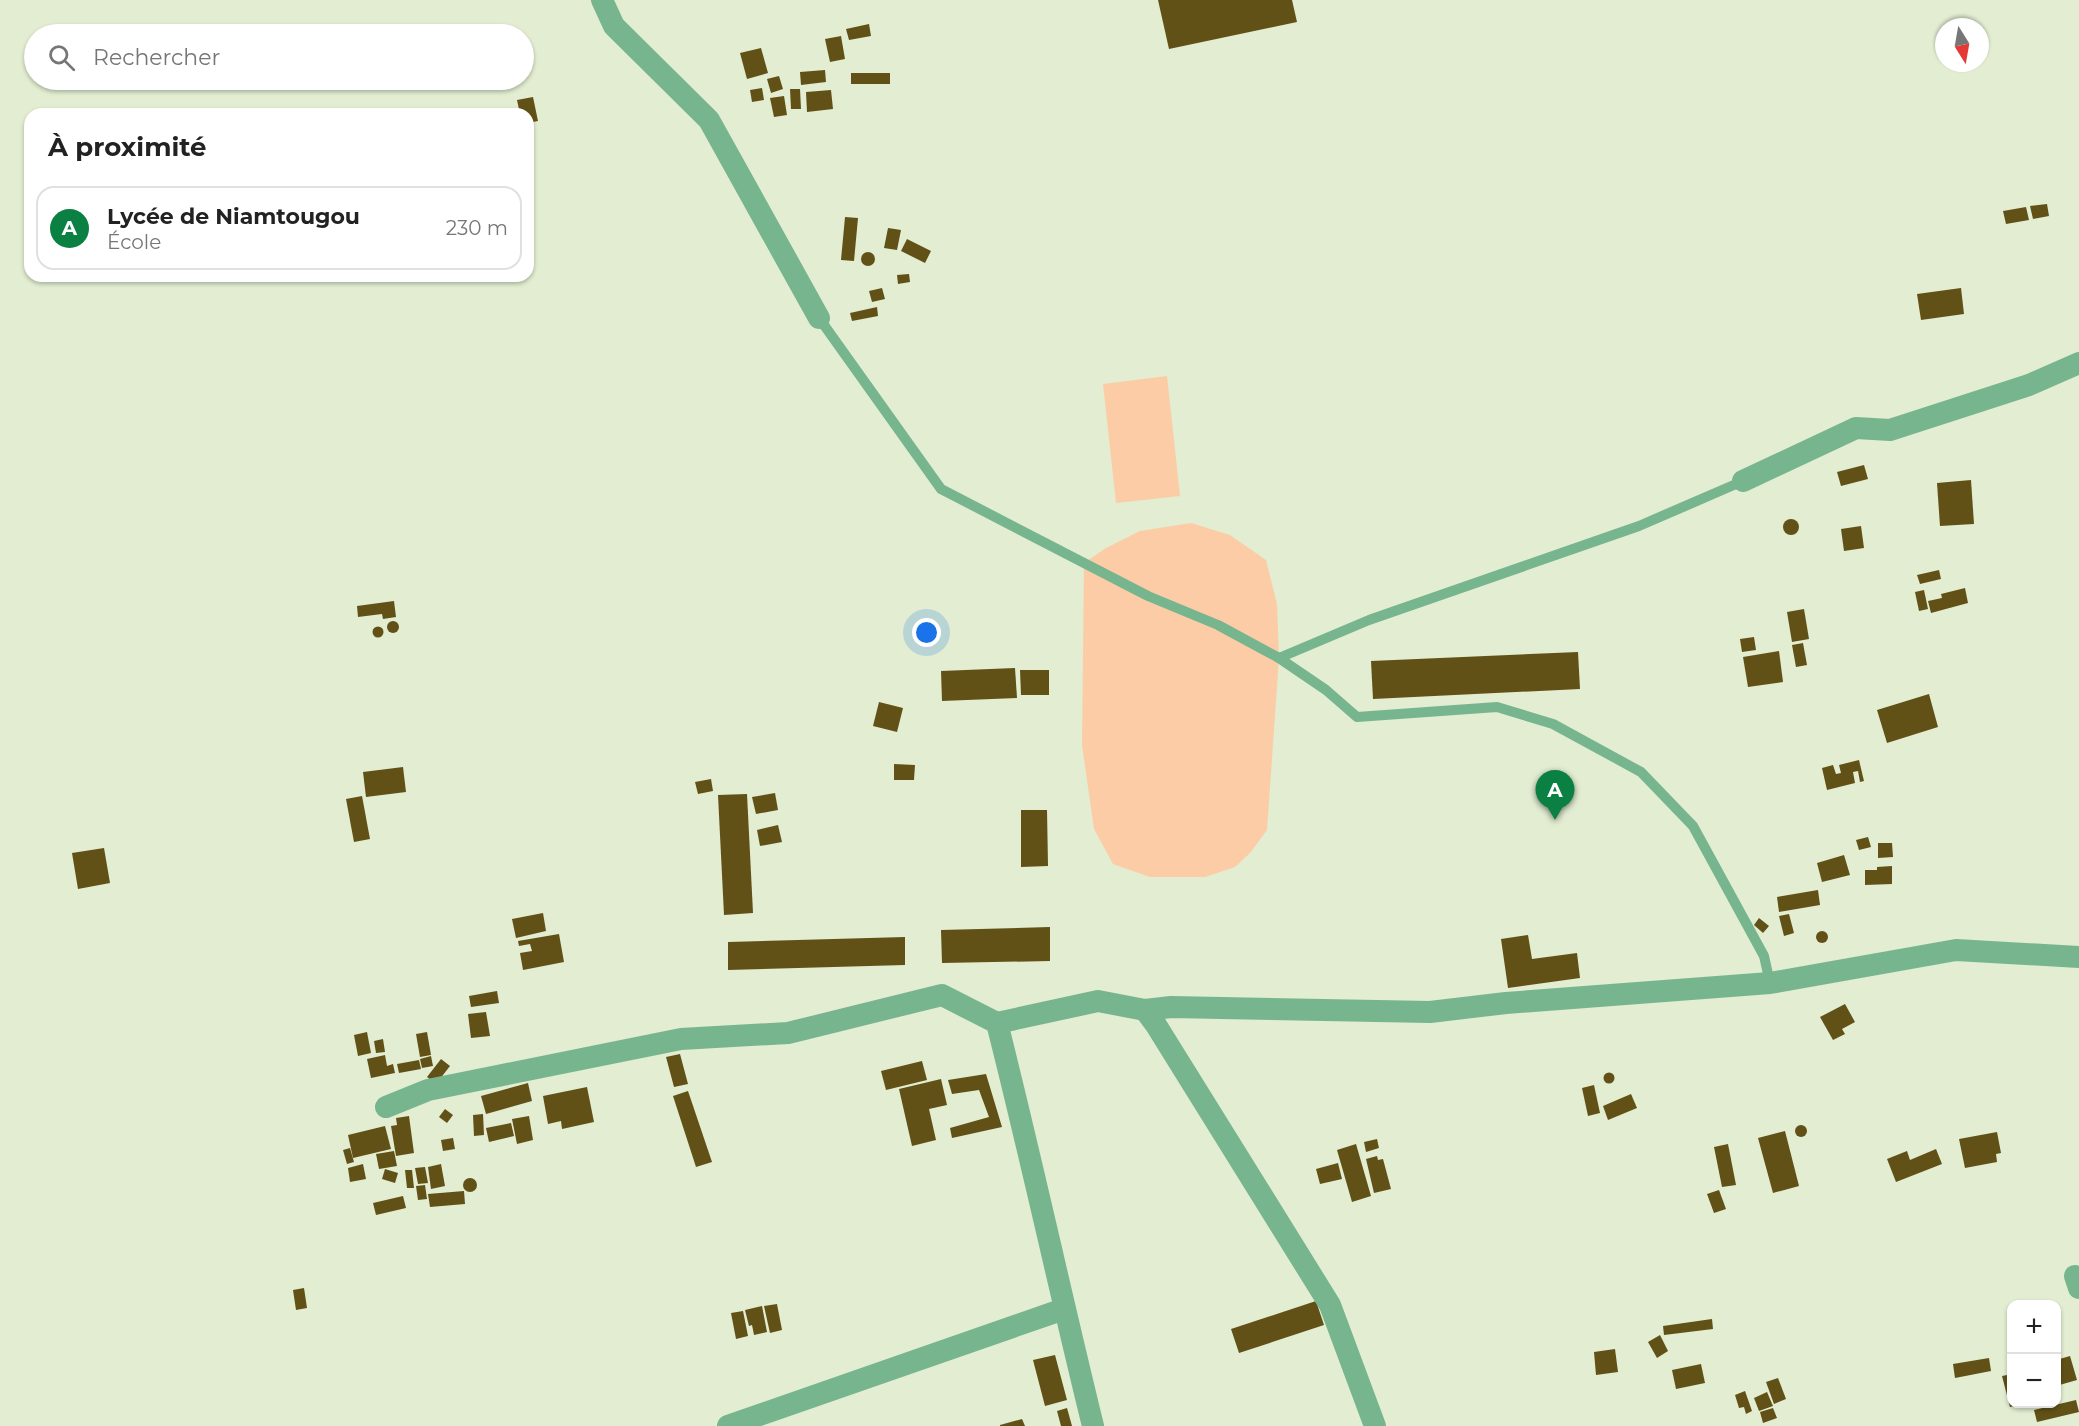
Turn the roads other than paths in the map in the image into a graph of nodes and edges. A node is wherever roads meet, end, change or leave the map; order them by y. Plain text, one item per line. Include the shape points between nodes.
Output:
1 (602, 0) edge
2 (819, 318) joint
3 (2079, 363) edge
4 (1743, 481) joint
5 (1279, 658) junction
6 (2079, 957) edge
7 (1770, 983) junction
8 (1144, 1010) junction
9 (997, 1023) junction
10 (386, 1107) dead end
11 (1064, 1309) junction
12 (728, 1426) edge
13 (1093, 1426) edge
14 (1375, 1426) edge

1 - 2 street via 614,26 708,120
2 - 5 lane via 940,489
3 - 4 street via 2029,385 1890,430 1856,428
4 - 5 lane via 1639,526 1369,620
5 - 7 lane via 1357,717 1497,707 1553,724 1641,772 1693,826 1764,956
6 - 7 street via 1956,950
7 - 8 street via 1430,1012 1171,1007
8 - 9 street via 1098,1001
8 - 14 street via 1330,1305
9 - 10 street via 942,995 788,1034 681,1040 428,1090
9 - 11 street
11 - 12 street
11 - 13 street

